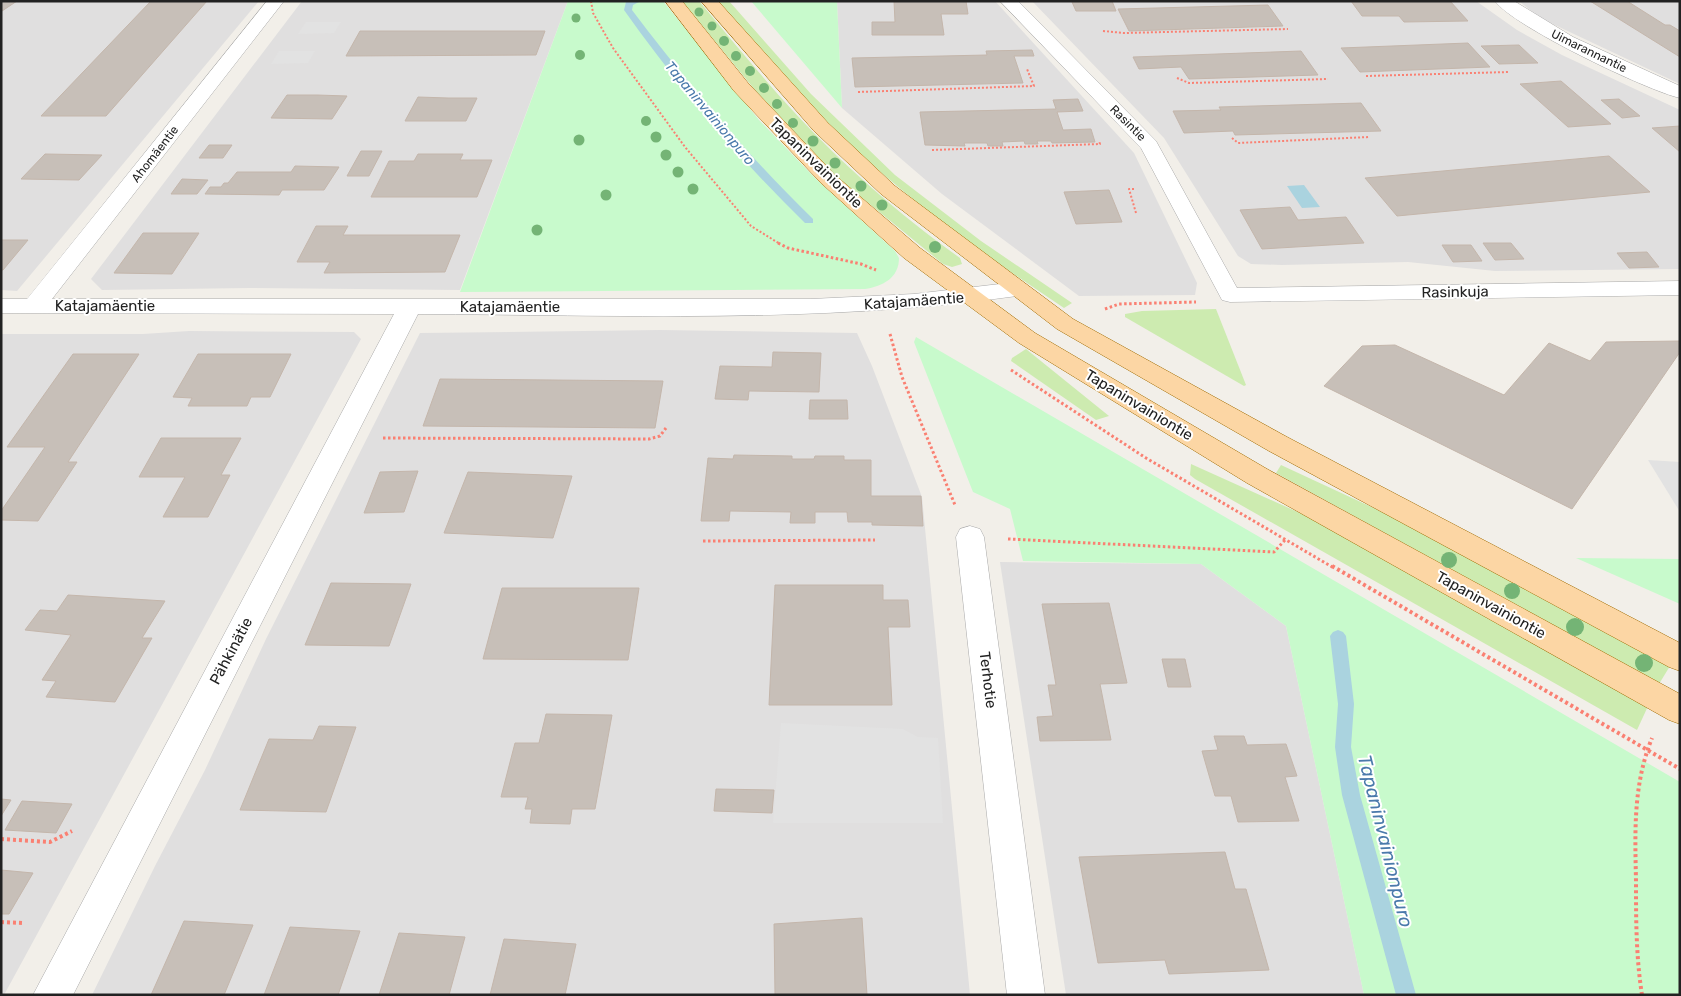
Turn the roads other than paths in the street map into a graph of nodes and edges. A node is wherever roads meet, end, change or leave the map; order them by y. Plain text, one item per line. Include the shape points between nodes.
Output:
1 (276, 1) edge
2 (673, 1) edge
3 (709, 1) edge
4 (1008, 1) edge
5 (1503, 1) edge
6 (1680, 93) edge
7 (1680, 288) edge
8 (1017, 290) junction
9 (1230, 295) joint
10 (972, 296) junction
11 (1, 306) edge
12 (34, 306) junction
13 (408, 307) junction
14 (970, 537) road end
15 (1680, 658) edge
16 (1680, 710) edge
17 (52, 995) edge
18 (1026, 995) edge

1 - 12 street, Ahomäentie
2 - 10 main road, Tapaninvainiontie via 741,87 828,179 912,253
3 - 8 main road, Tapaninvainiontie via 821,127 888,190
4 - 9 street, Rasintie via 1149,145
5 - 6 street, Uimarannantie via 1582,50
7 - 9 street, Rasinkuja
8 - 10 street, Katajamäentie
8 - 15 main road, Tapaninvainiontie via 1065,324 1278,444
10 - 13 street, Katajamäentie via 890,304
10 - 16 main road, Tapaninvainiontie via 1027,338 1257,476
11 - 12 street, Katajamäentie
12 - 13 street, Katajamäentie
13 - 17 street, Pähkinätie
14 - 18 street, Terhotie

